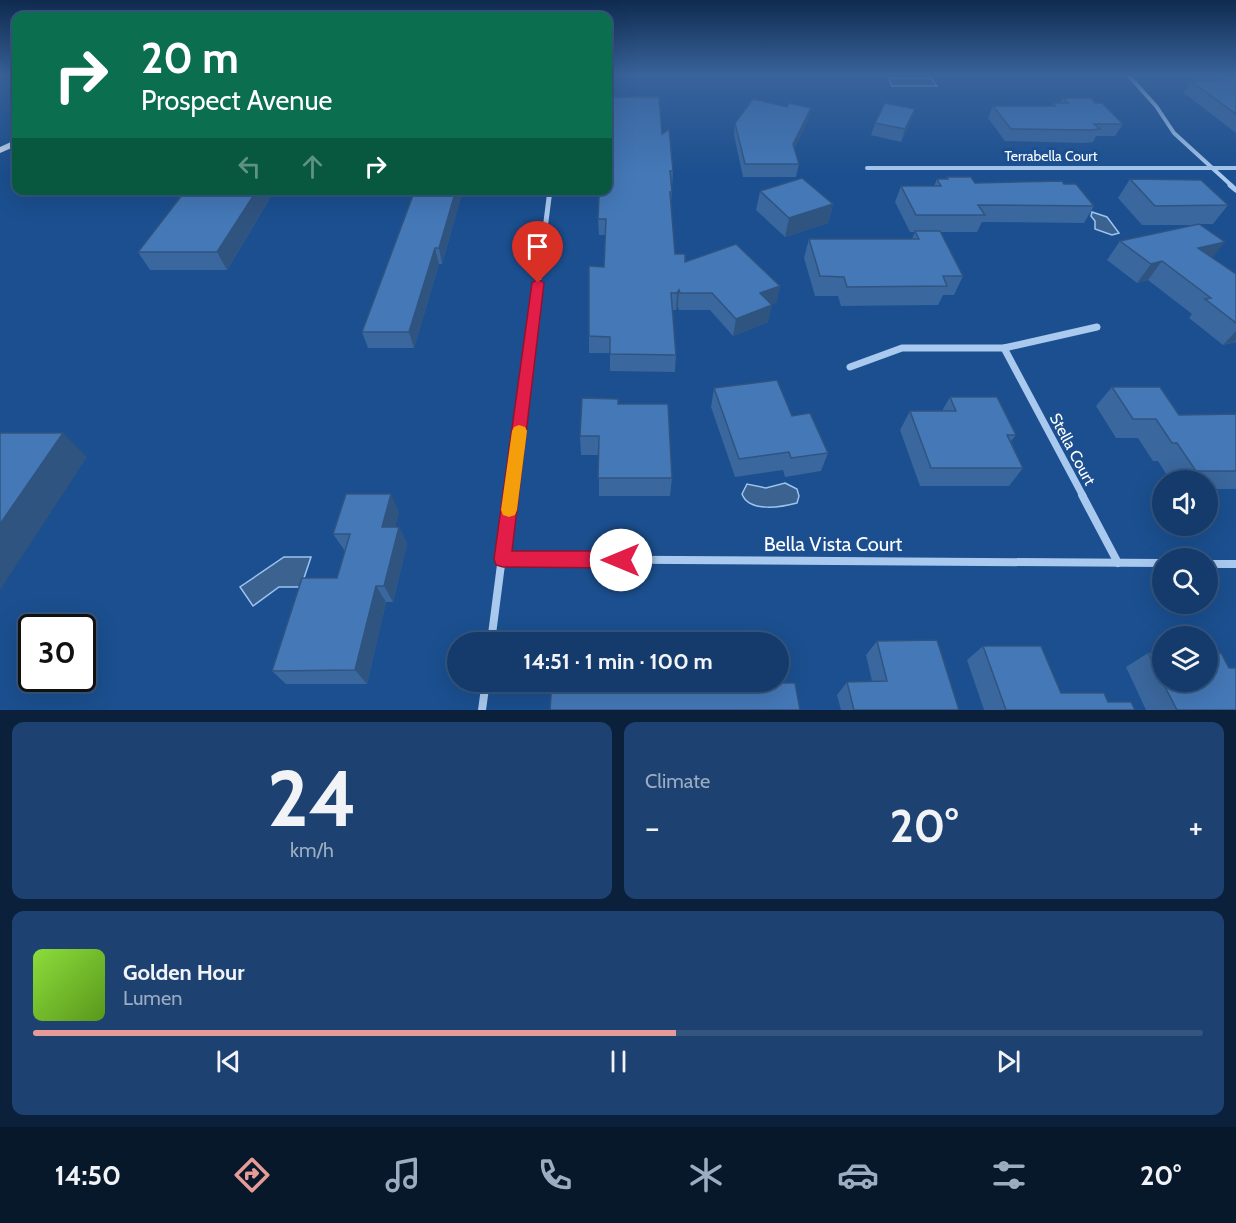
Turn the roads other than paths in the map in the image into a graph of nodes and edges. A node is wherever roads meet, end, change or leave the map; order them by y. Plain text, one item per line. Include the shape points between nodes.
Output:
1 (1157, 108) edge
2 (1211, 167) junction
3 (867, 168) dead end
4 (1236, 168) edge
5 (1236, 190) edge
6 (549, 195) edge
7 (1097, 327) dead end
8 (1004, 348) junction
9 (850, 367) dead end
10 (503, 559) junction
11 (1118, 563) junction
12 (1152, 563) edge
13 (1218, 564) edge
14 (1236, 564) edge
15 (492, 632) edge
16 (484, 692) edge
17 (482, 710) edge

1 - 2 street via 1174,132
2 - 3 street, Terrabella Court
2 - 4 street, Terrabella Court
2 - 5 street
6 - 10 street
7 - 8 street
8 - 9 street via 902,348
8 - 11 street, Stella Court
10 - 11 street, Bella Vista Court
10 - 15 street
11 - 12 street, Bella Vista Court
13 - 14 street
16 - 17 street

